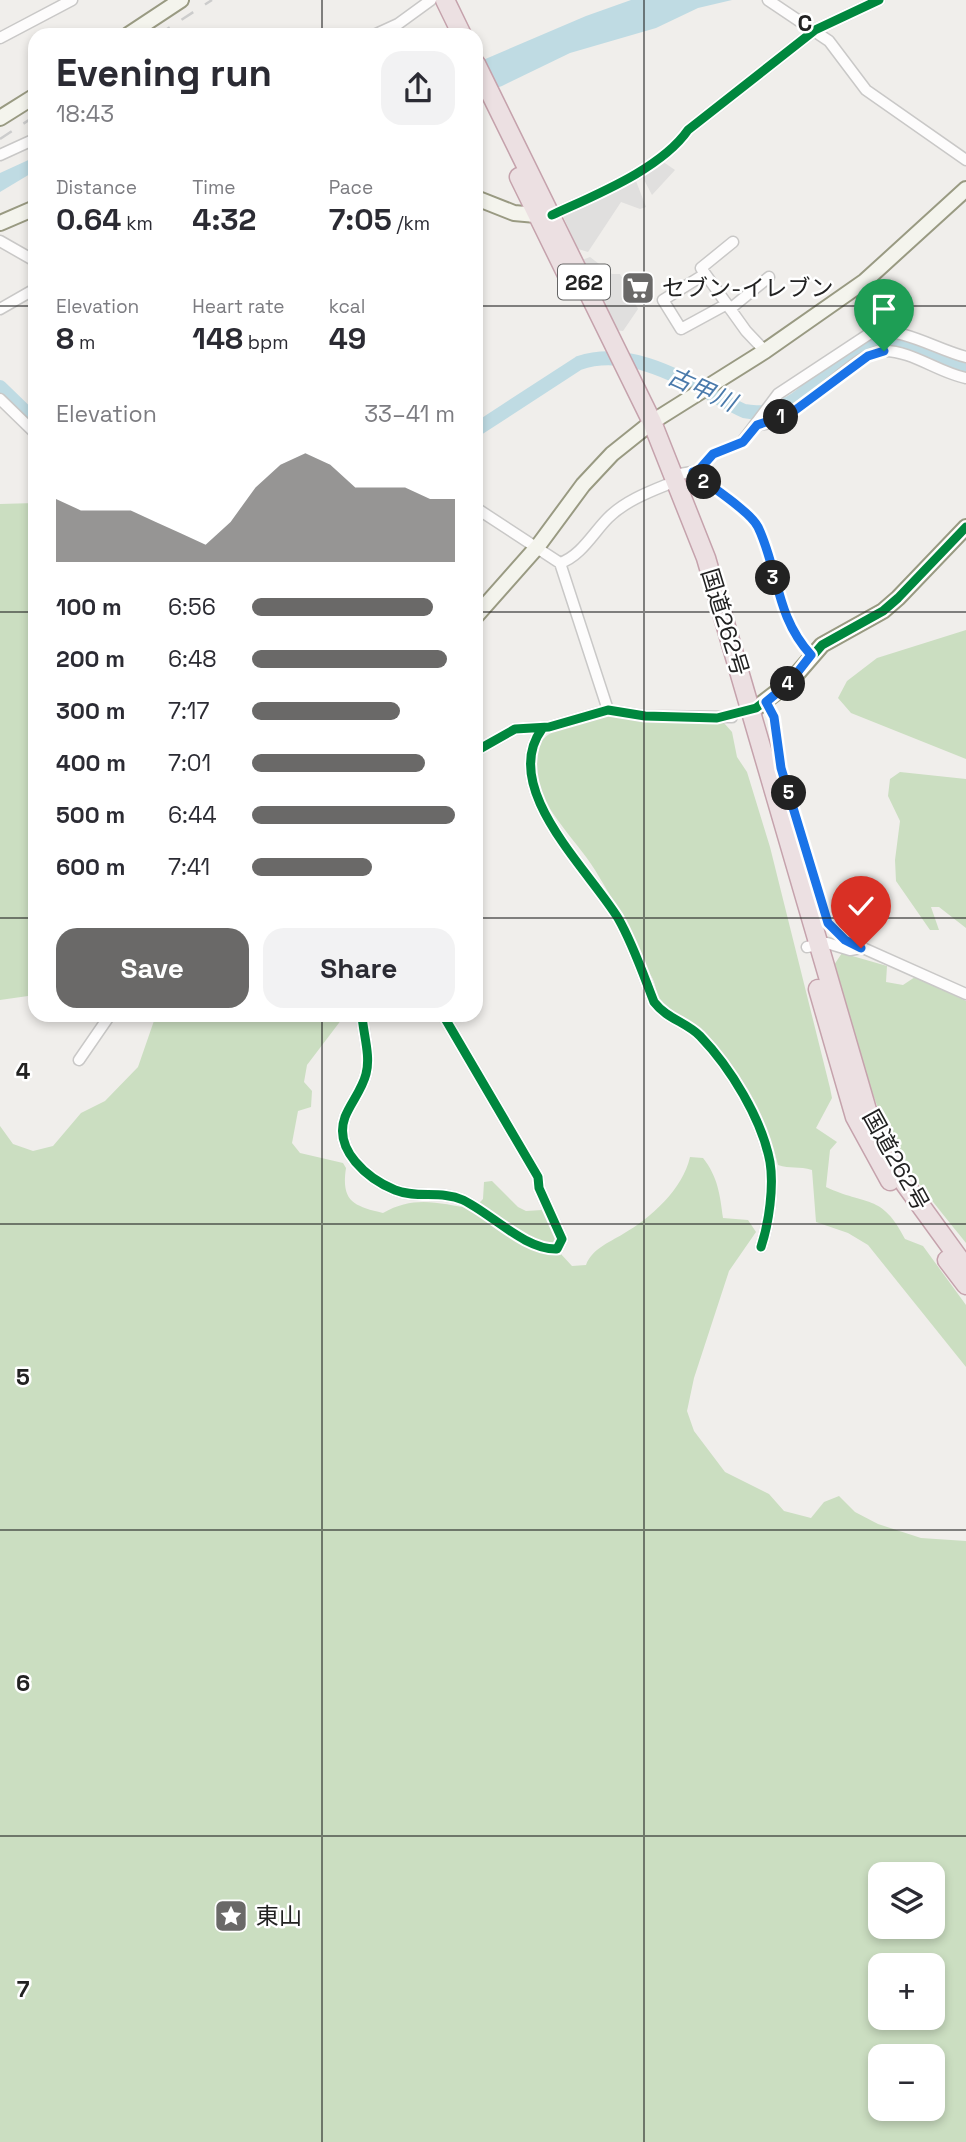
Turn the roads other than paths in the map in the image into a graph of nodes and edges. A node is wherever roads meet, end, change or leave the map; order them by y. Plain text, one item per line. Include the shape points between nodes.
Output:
1 (72, 0) edge
2 (181, 0) edge
3 (432, 0) edge
4 (444, 0) edge
5 (768, 0) edge
6 (879, 0) edge
7 (139, 28) edge
8 (389, 28) edge
9 (446, 28) edge
10 (458, 28) edge
11 (815, 30) junction
12 (0, 37) edge
13 (483, 83) edge
14 (483, 98) edge
15 (28, 100) edge
16 (496, 117) junction
17 (0, 118) edge
18 (28, 142) edge
19 (964, 154) edge
20 (0, 155) edge
21 (966, 189) edge
22 (483, 201) edge
23 (28, 211) edge
24 (545, 216) junction
25 (0, 223) edge
26 (0, 241) edge
27 (733, 242) dead end
28 (28, 257) edge
29 (705, 274) junction
30 (769, 277) dead end
31 (28, 293) edge
32 (729, 307) junction
33 (0, 309) edge
34 (765, 351) junction
35 (966, 357) edge
36 (966, 378) edge
37 (0, 399) edge
38 (759, 423) junction
39 (647, 425) junction
40 (28, 426) edge
41 (693, 472) junction
42 (670, 480) junction
43 (483, 512) edge
44 (966, 527) edge
45 (538, 546) junction
46 (560, 563) junction
47 (483, 608) edge
48 (811, 655) junction
49 (761, 705) joint
50 (608, 710) junction
51 (732, 717) dead end
52 (542, 729) junction
53 (483, 747) edge
54 (812, 946) junction
55 (861, 948) junction
56 (966, 994) edge
57 (105, 1022) edge
58 (363, 1022) edge
59 (447, 1022) edge
60 (79, 1060) dead end
61 (761, 1247) dead end
62 (966, 1268) edge
63 (966, 1285) edge

1 - 12 street
2 - 7 main road
3 - 8 street
3 - 9 highway
4 - 10 highway
5 - 11 street
6 - 11 street
11 - 19 street via 841,54 866,90
11 - 24 street via 643,168
13 - 16 highway, 国道262号 / 262
14 - 16 highway, 国道262号 / 262
15 - 17 main road
16 - 24 highway, 国道262号 / 262
18 - 20 street
21 - 34 main road via 865,281
22 - 24 main road via 514,213
23 - 25 main road
24 - 39 highway, 国道262号 / 262
26 - 28 street
27 - 29 street via 701,268
29 - 32 street
29 - 32 street via 663,300 681,329
30 - 32 street
31 - 33 street
32 - 34 street
34 - 39 main road
35 - 38 street via 900,333 873,332 778,394
36 - 38 street via 895,352 876,352 790,414
37 - 40 street
38 - 41 street via 743,442 713,454
39 - 42 highway, 国道262号 / 262
39 - 45 main road via 599,466
41 - 42 street
41 - 48 street via 757,524 789,623
42 - 46 street via 610,516 571,560
42 - 54 highway, 国道262号 / 262 via 706,558 729,629
43 - 45 street
44 - 48 main road via 883,611
45 - 46 street
45 - 47 main road
46 - 50 street
48 - 49 main road via 790,682
49 - 55 street via 774,717 781,768 828,923
50 - 51 street via 645,716
50 - 52 street
52 - 53 street via 515,729
52 - 61 street via 531,749 528,772 541,806 618,918 654,1002 662,1013 690,1027 724,1062 755,1120 771,1173
54 - 55 street via 827,943 850,950
54 - 62 highway, 国道262号 / 262 via 881,1141 922,1210
54 - 63 highway, 国道262号 / 262 via 842,1076 861,1132 894,1187
55 - 56 street
57 - 60 street
58 - 59 street via 367,1069 344,1127 351,1157 394,1189 453,1196 530,1241 557,1249 562,1239 538,1177

